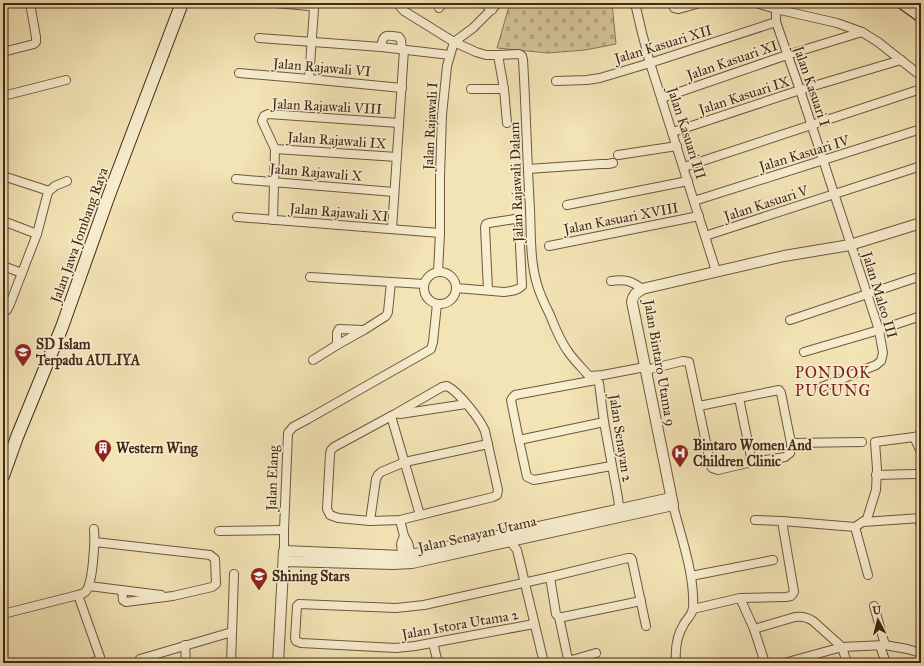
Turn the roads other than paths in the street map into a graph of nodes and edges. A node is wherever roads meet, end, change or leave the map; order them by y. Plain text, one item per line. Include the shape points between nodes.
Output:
1 (30, 3) edge
2 (182, 3) edge
3 (275, 3) edge
4 (398, 3) edge
5 (484, 3) edge
6 (498, 3) edge
7 (635, 3) edge
8 (672, 3) edge
9 (700, 3) edge
10 (756, 3) edge
11 (903, 3) edge
12 (776, 6) edge
13 (492, 10) junction
14 (921, 16) edge
15 (776, 22) junction
16 (862, 32) junction
17 (259, 38) dead end
18 (311, 42) junction
19 (454, 42) junction
20 (381, 47) junction
21 (403, 50) junction
22 (3, 52) edge
23 (450, 55) junction
24 (498, 55) junction
25 (787, 55) junction
26 (900, 60) junction
27 (650, 63) junction
28 (239, 73) dead end
29 (921, 76) edge
30 (309, 79) junction
31 (66, 80) dead end
32 (556, 81) dead end
33 (402, 88) junction
34 (471, 89) dead end
35 (504, 89) junction
36 (921, 89) edge
37 (800, 90) junction
38 (3, 96) edge
39 (662, 98) junction
40 (399, 123) junction
41 (507, 123) dead end
42 (812, 126) junction
43 (921, 129) edge
44 (673, 132) junction
45 (677, 146) junction
46 (275, 149) junction
47 (618, 155) dead end
48 (397, 157) junction
49 (823, 161) junction
50 (613, 163) dead end
51 (921, 166) edge
52 (684, 168) junction
53 (528, 169) junction
54 (3, 176) edge
55 (236, 179) dead end
56 (67, 181) dead end
57 (688, 181) junction
58 (274, 182) junction
59 (48, 192) junction
60 (394, 192) junction
61 (834, 194) junction
62 (694, 201) junction
63 (567, 205) dead end
64 (699, 216) junction
65 (237, 217) dead end
66 (273, 220) junction
67 (3, 221) edge
68 (921, 223) edge
69 (392, 229) junction
70 (440, 233) junction
71 (37, 234) junction
72 (705, 236) junction
73 (850, 245) junction
74 (549, 246) dead end
75 (3, 266) edge
76 (716, 271) junction
77 (438, 272) junction
78 (22, 273) junction
79 (921, 276) edge
80 (310, 277) dead end
81 (611, 281) dead end
82 (631, 281) junction
83 (391, 282) junction
84 (424, 284) junction
85 (456, 288) junction
86 (642, 289) junction
87 (488, 290) junction
88 (868, 294) junction
89 (633, 297) junction
90 (437, 304) junction
91 (4, 312) edge
92 (921, 316) edge
93 (790, 320) dead end
94 (364, 330) junction
95 (879, 330) junction
96 (337, 344) junction
97 (804, 352) dead end
98 (313, 360) dead end
99 (645, 368) junction
100 (822, 386) dead end
101 (739, 398) junction
102 (466, 404) junction
103 (699, 406) junction
104 (393, 415) junction
105 (604, 422) junction
106 (918, 436) edge
107 (519, 440) junction
108 (862, 442) dead end
109 (791, 443) junction
110 (488, 444) junction
111 (921, 452) edge
112 (405, 462) junction
113 (752, 462) junction
114 (612, 466) junction
115 (915, 474) dead end
116 (876, 475) junction
117 (3, 476) edge
118 (672, 501) junction
119 (621, 512) junction
120 (420, 515) junction
121 (920, 518) edge
122 (370, 520) junction
123 (400, 520) junction
124 (755, 520) dead end
125 (782, 521) junction
126 (863, 522) junction
127 (921, 527) edge
128 (855, 528) junction
129 (94, 529) dead end
130 (284, 530) junction
131 (219, 531) dead end
132 (515, 540) junction
133 (95, 542) junction
134 (284, 556) junction
135 (407, 560) junction
136 (773, 560) dead end
137 (234, 574) dead end
138 (868, 575) dead end
139 (691, 576) junction
140 (550, 577) junction
141 (524, 583) junction
142 (89, 586) junction
143 (122, 590) junction
144 (78, 596) junction
145 (173, 596) junction
146 (740, 598) junction
147 (641, 601) junction
148 (874, 606) dead end
149 (693, 609) junction
150 (3, 614) edge
151 (558, 617) junction
152 (534, 624) junction
153 (646, 626) dead end
154 (754, 629) junction
155 (232, 632) junction
156 (433, 643) junction
157 (185, 645) junction
158 (882, 646) junction
159 (842, 647) junction
160 (596, 653) dead end
161 (921, 653) edge
162 (140, 659) dead end
163 (91, 663) edge
164 (186, 663) edge
165 (231, 663) edge
166 (278, 663) edge
167 (438, 663) edge
168 (544, 663) edge
169 (676, 663) edge
170 (765, 663) edge
171 (784, 663) edge
172 (848, 663) edge
173 (886, 663) edge

1 - 22 street via 36,42
2 - 117 main road, Jalan Jawa Jombang Raya via 62,327
3 - 18 street via 314,9
4 - 19 street, Jalan Rajawali Dalam via 404,11
5 - 13 street
6 - 13 street
7 - 27 street, Jalan Kasuari III
8 - 9 street via 674,8 679,9
10 - 12 street
11 - 14 main road
12 - 15 street, Jalan Kasuari I
12 - 16 street via 837,22
13 - 19 street
15 - 25 street, Jalan Kasuari I
15 - 27 street, Jalan Kasuari XII
16 - 25 street, Jalan Kasuari XI
16 - 26 street
17 - 18 street
18 - 20 street
18 - 30 street
19 - 23 street, Jalan Rajawali I
19 - 24 street, Jalan Rajawali Dalam via 486,55
20 - 21 street
20 - 21 street via 383,37 399,36
21 - 23 street
21 - 33 street
23 - 70 street, Jalan Rajawali I via 442,115
24 - 35 street
24 - 53 street, Jalan Rajawali Dalam via 522,56
25 - 37 street, Jalan Kasuari I
25 - 39 street, Jalan Kasuari XI
26 - 29 street
26 - 37 street, Jalan Kasuari IX
27 - 32 street, Jalan Kasuari XII via 600,78
27 - 39 street, Jalan Kasuari III
28 - 30 street, Jalan Rajawali VI
30 - 33 street, Jalan Rajawali VI
31 - 38 street
33 - 40 street
34 - 35 street
35 - 41 street
36 - 42 street
37 - 42 street, Jalan Kasuari I
37 - 44 street, Jalan Kasuari IX
39 - 44 street, Jalan Kasuari III
40 - 46 street, Jalan Rajawali VIII via 268,114 262,120
40 - 48 street
42 - 49 street, Jalan Kasuari I
42 - 52 street
43 - 49 street, Jalan Kasuari IV
44 - 45 street, Jalan Kasuari III
45 - 47 street
45 - 52 street, Jalan Kasuari III
46 - 48 street, Jalan Rajawali IX
46 - 58 street, Jalan Rajawali VIII
48 - 60 street
49 - 61 street, Jalan Kasuari I
49 - 62 street, Jalan Kasuari IV
50 - 53 street
51 - 61 street
52 - 57 street, Jalan Kasuari III
53 - 99 street, Jalan Rajawali Dalam via 537,283 568,352 589,376
54 - 59 street
55 - 58 street, Jalan Rajawali X
56 - 59 street
57 - 62 street, Jalan Kasuari III
57 - 63 street
58 - 60 street, Jalan Rajawali X
58 - 66 street, Jalan Rajawali VIII
59 - 71 street
60 - 69 street
61 - 72 street, Jalan Kasuari V
61 - 73 street, Jalan Kasuari I
62 - 64 street, Jalan Kasuari III
64 - 72 street, Jalan Kasuari III
64 - 74 street, Jalan Kasuari XVIII
65 - 66 street, Jalan Rajawali XI
66 - 69 street, Jalan Rajawali XI
67 - 71 street
68 - 73 street, Jalan Bintaro Utama 9
69 - 70 street, Jalan Rajawali XI
70 - 77 street, Jalan Rajawali I
71 - 78 street
72 - 76 street, Jalan Kasuari III
73 - 76 street, Jalan Bintaro Utama 9
73 - 88 street, Jalan Maleo III
75 - 78 street
76 - 86 street, Jalan Bintaro Utama 9
77 - 84 street via 429,276
77 - 85 street via 447,274 454,280
78 - 91 street via 10,304
79 - 88 street
80 - 83 street
81 - 82 street
82 - 86 street
82 - 89 street
83 - 84 street
83 - 94 street via 386,316
84 - 90 street via 424,293 429,300
85 - 87 street
85 - 90 street via 453,297 446,303
86 - 89 street, Jalan Bintaro Utama 9
87 - 87 street via 512,291 522,286 518,220 486,224
88 - 93 street
88 - 95 street, Jalan Maleo III
89 - 99 street, Jalan Bintaro Utama 9
90 - 130 street, Jalan Elang via 431,348 290,430
92 - 95 street
94 - 96 street
94 - 96 street via 339,329 336,333
95 - 97 street
95 - 100 street, Jalan Maleo III via 883,353 881,361
96 - 98 street
99 - 103 street via 688,362
99 - 118 street, Jalan Bintaro Utama 9
101 - 103 street
101 - 109 street via 779,390
101 - 113 street
102 - 104 street
102 - 104 street via 447,386
102 - 110 street via 483,425
103 - 113 street via 712,468 718,470
104 - 112 street
104 - 122 street via 334,447 330,454 327,510 330,515
105 - 107 street
105 - 107 street, Jalan Senayan 2 via 599,382 596,380 515,395 511,400
105 - 114 street, Jalan Senayan 2
106 - 111 street
106 - 116 street via 875,442
107 - 114 street via 527,477 534,480
108 - 109 street
109 - 113 street via 790,453 786,457
110 - 112 street
110 - 120 street via 497,495
112 - 120 street
112 - 122 street via 378,475
114 - 119 street, Jalan Senayan 2
115 - 116 street
116 - 126 street via 876,490 867,519
118 - 119 street, Jalan Senayan Utama
118 - 139 street, Jalan Bintaro Utama 9
119 - 132 street, Jalan Senayan Utama
119 - 135 street, Jalan Senayan Utama
120 - 123 street
121 - 126 street
121 - 127 street
122 - 123 street
123 - 135 street via 404,536 401,544
124 - 125 street
125 - 128 street
125 - 146 street via 794,592 786,598
126 - 128 street
128 - 138 street
129 - 133 street
130 - 131 street
130 - 134 street, Jalan Elang
132 - 135 street, Jalan Senayan Utama
132 - 141 street
133 - 142 street
133 - 145 street via 210,555 215,559 214,586
134 - 135 street, Jalan Senayan Utama
134 - 166 street, Jalan Elang
136 - 139 street
137 - 155 street
139 - 149 street, Jalan Bintaro Utama 9
140 - 141 street
140 - 147 street via 631,558
140 - 151 street
141 - 152 street
141 - 156 street, Jalan Istora Utama 2 via 411,607 299,604 297,606 295,638 302,643 396,648
142 - 143 street
142 - 144 street
143 - 145 street
143 - 145 street via 123,600 126,602
144 - 150 street
144 - 163 street via 100,657
146 - 149 street
146 - 154 street
147 - 151 street
147 - 153 street
148 - 158 street
149 - 169 street via 678,636
151 - 160 street via 568,659
152 - 156 street, Jalan Istora Utama 2
152 - 168 street
154 - 159 street via 795,617 809,618
154 - 170 street
155 - 157 street
155 - 165 street
156 - 167 street
157 - 162 street
157 - 164 street
158 - 159 street
158 - 161 street
158 - 173 street
159 - 171 street
159 - 172 street

